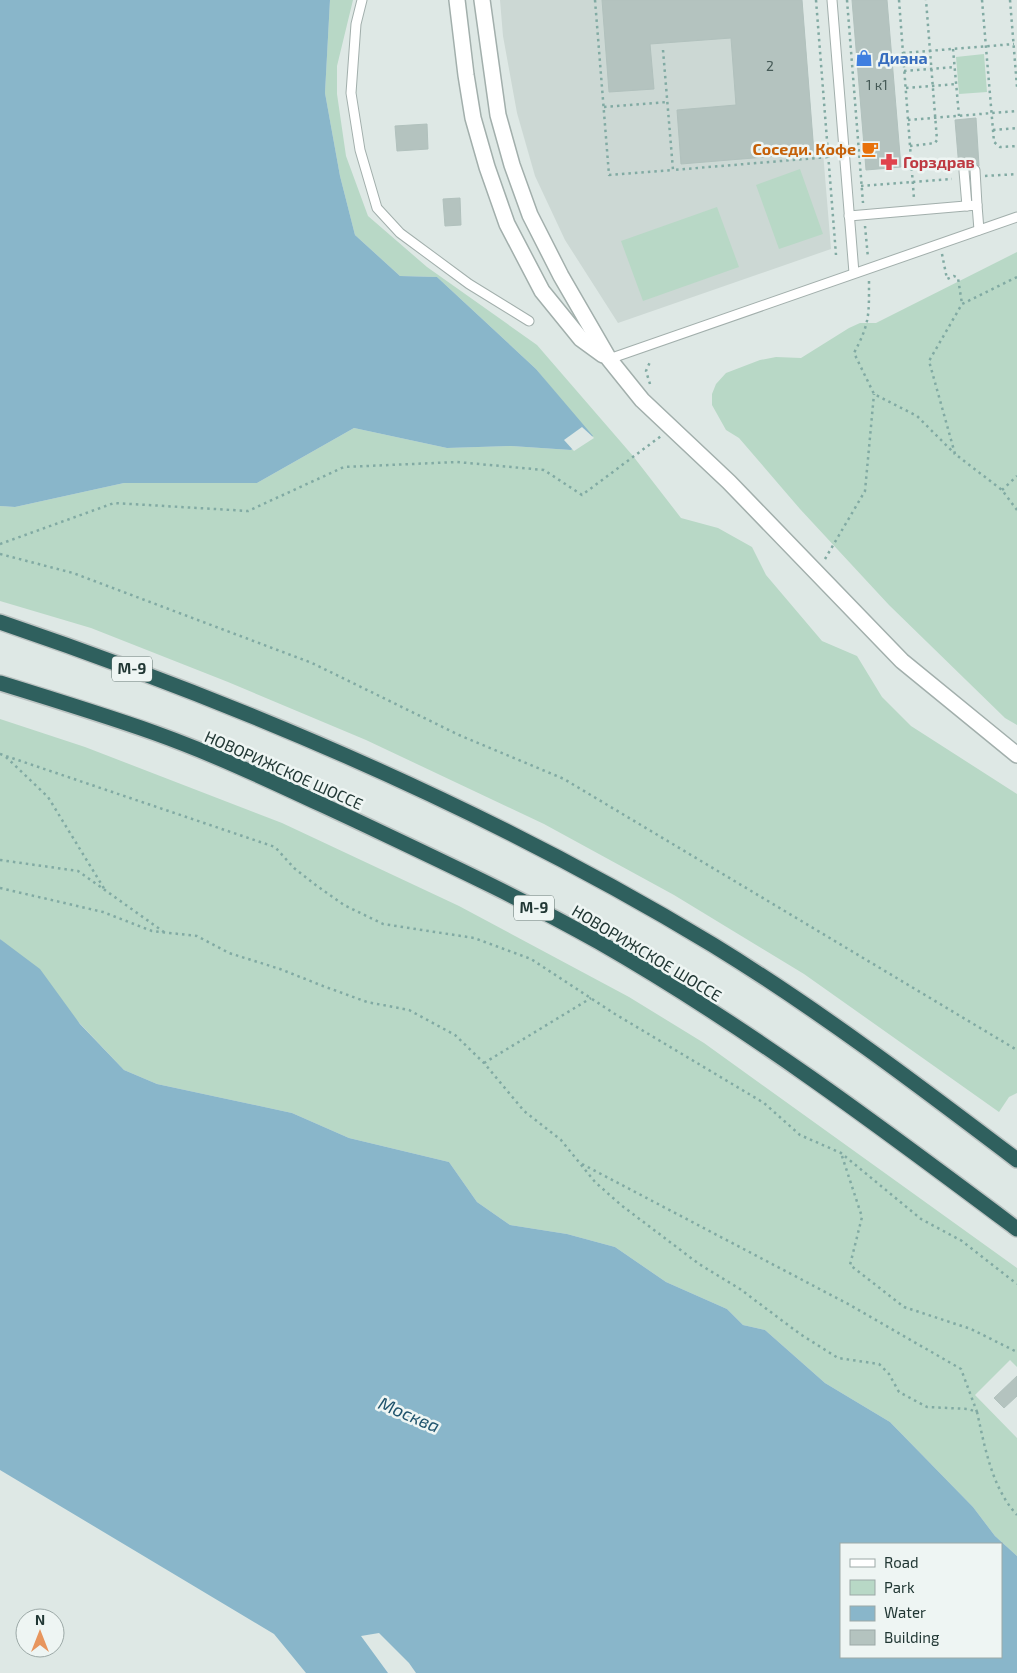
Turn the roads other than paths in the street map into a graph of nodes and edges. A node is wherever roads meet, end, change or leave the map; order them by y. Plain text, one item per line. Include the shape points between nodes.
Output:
1 (362, 0) edge
2 (457, 0) edge
3 (482, 0) edge
4 (832, 0) edge
5 (975, 174) road end
6 (964, 175) road end
7 (967, 206) junction
8 (977, 206) junction
9 (849, 216) junction
10 (1017, 217) edge
11 (979, 230) junction
12 (854, 273) junction
13 (529, 321) dead end
14 (609, 359) junction
15 (0, 622) edge
16 (0, 683) edge
17 (1017, 755) edge
18 (1017, 1160) edge
19 (1017, 1229) edge

1 - 13 lane via 356,24 351,93 360,150 377,208 400,233 469,284
2 - 14 street via 473,118 486,167 507,224 542,291 581,339
3 - 14 street via 498,115 512,165 561,276
4 - 9 lane
5 - 8 lane
6 - 7 lane
7 - 8 lane
7 - 9 lane
8 - 11 lane
9 - 12 lane
10 - 11 lane
11 - 12 lane
12 - 14 lane
14 - 17 street via 642,400 736,488 902,661
15 - 18 highway, М-9 via 86,651 262,721 433,795 559,859 713,945 807,1006
16 - 19 highway, НОВОРИЖСКОЕ ШОССЕ / М-9 via 157,734 260,776 509,894 590,937 773,1051 875,1122

